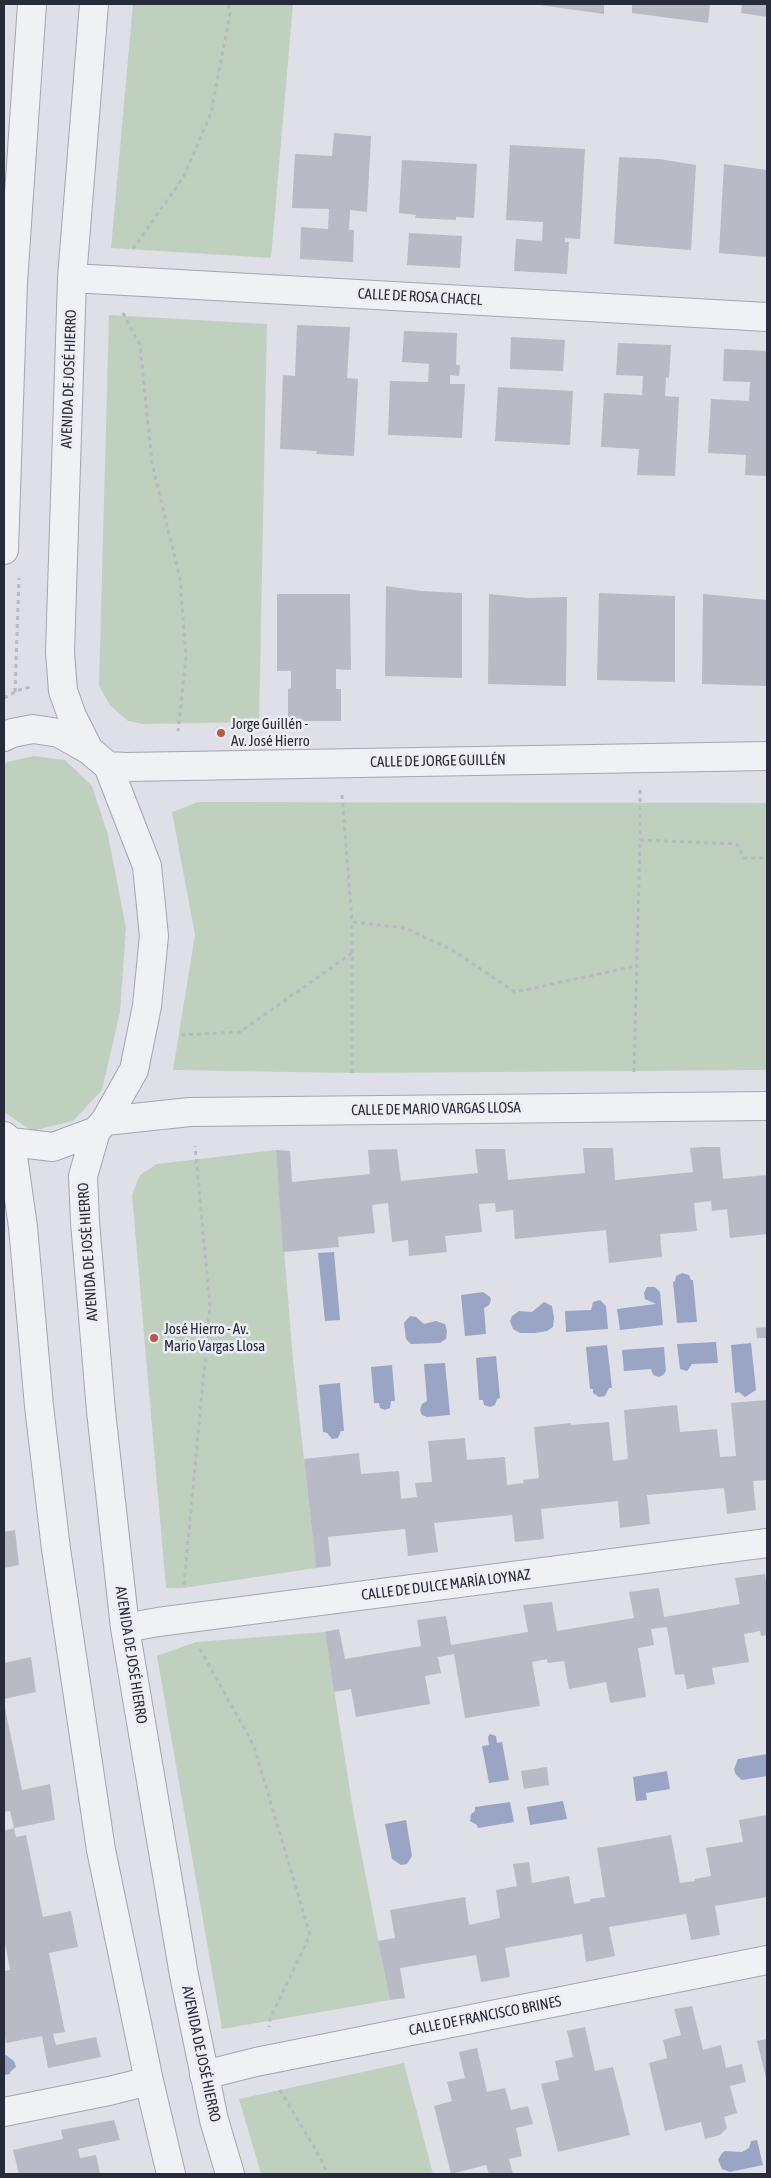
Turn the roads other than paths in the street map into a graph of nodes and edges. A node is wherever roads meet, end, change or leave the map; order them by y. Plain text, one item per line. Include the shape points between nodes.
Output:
1 (32, 4) edge
2 (94, 4) edge
3 (72, 278) junction
4 (767, 317) edge
5 (4, 550) edge
6 (4, 737) edge
7 (767, 756) edge
8 (98, 758) junction
9 (767, 1106) edge
10 (100, 1126) junction
11 (8, 1139) edge
12 (767, 1543) edge
13 (125, 1628) junction
14 (767, 1960) edge
15 (204, 2075) junction
16 (149, 2081) junction
17 (4, 2112) edge
18 (171, 2174) edge
19 (230, 2174) edge

1 - 5 street via 13,282
2 - 3 street, AVENIDA DE JOSÉ HIERRO
3 - 4 street, CALLE DE ROSA CHACEL
3 - 8 street, AVENIDA DE JOSÉ HIERRO via 60,652 63,691 72,716
6 - 8 street via 33,729 59,733
7 - 8 street, CALLE DE JORGE GUILLÉN via 126,767
8 - 10 street, AVENIDA DE JOSÉ HIERRO via 147,866 154,936 147,1006 134,1070
9 - 10 street, CALLE DE MARIO VARGAS LLOSA via 190,1112
10 - 11 street, CALLE DE MARIO VARGAS LLOSA via 53,1147
10 - 13 street, AVENIDA DE JOSÉ HIERRO via 82,1176 101,1411
11 - 16 street via 23,1227 39,1406 63,1596 101,1850
12 - 13 street, CALLE DE DULCE MARÍA LOYNAZ
13 - 15 street, AVENIDA DE JOSÉ HIERRO
14 - 15 street, CALLE DE FRANCISCO BRINES
15 - 19 street, AVENIDA DE JOSÉ HIERRO
16 - 17 street
16 - 18 street

